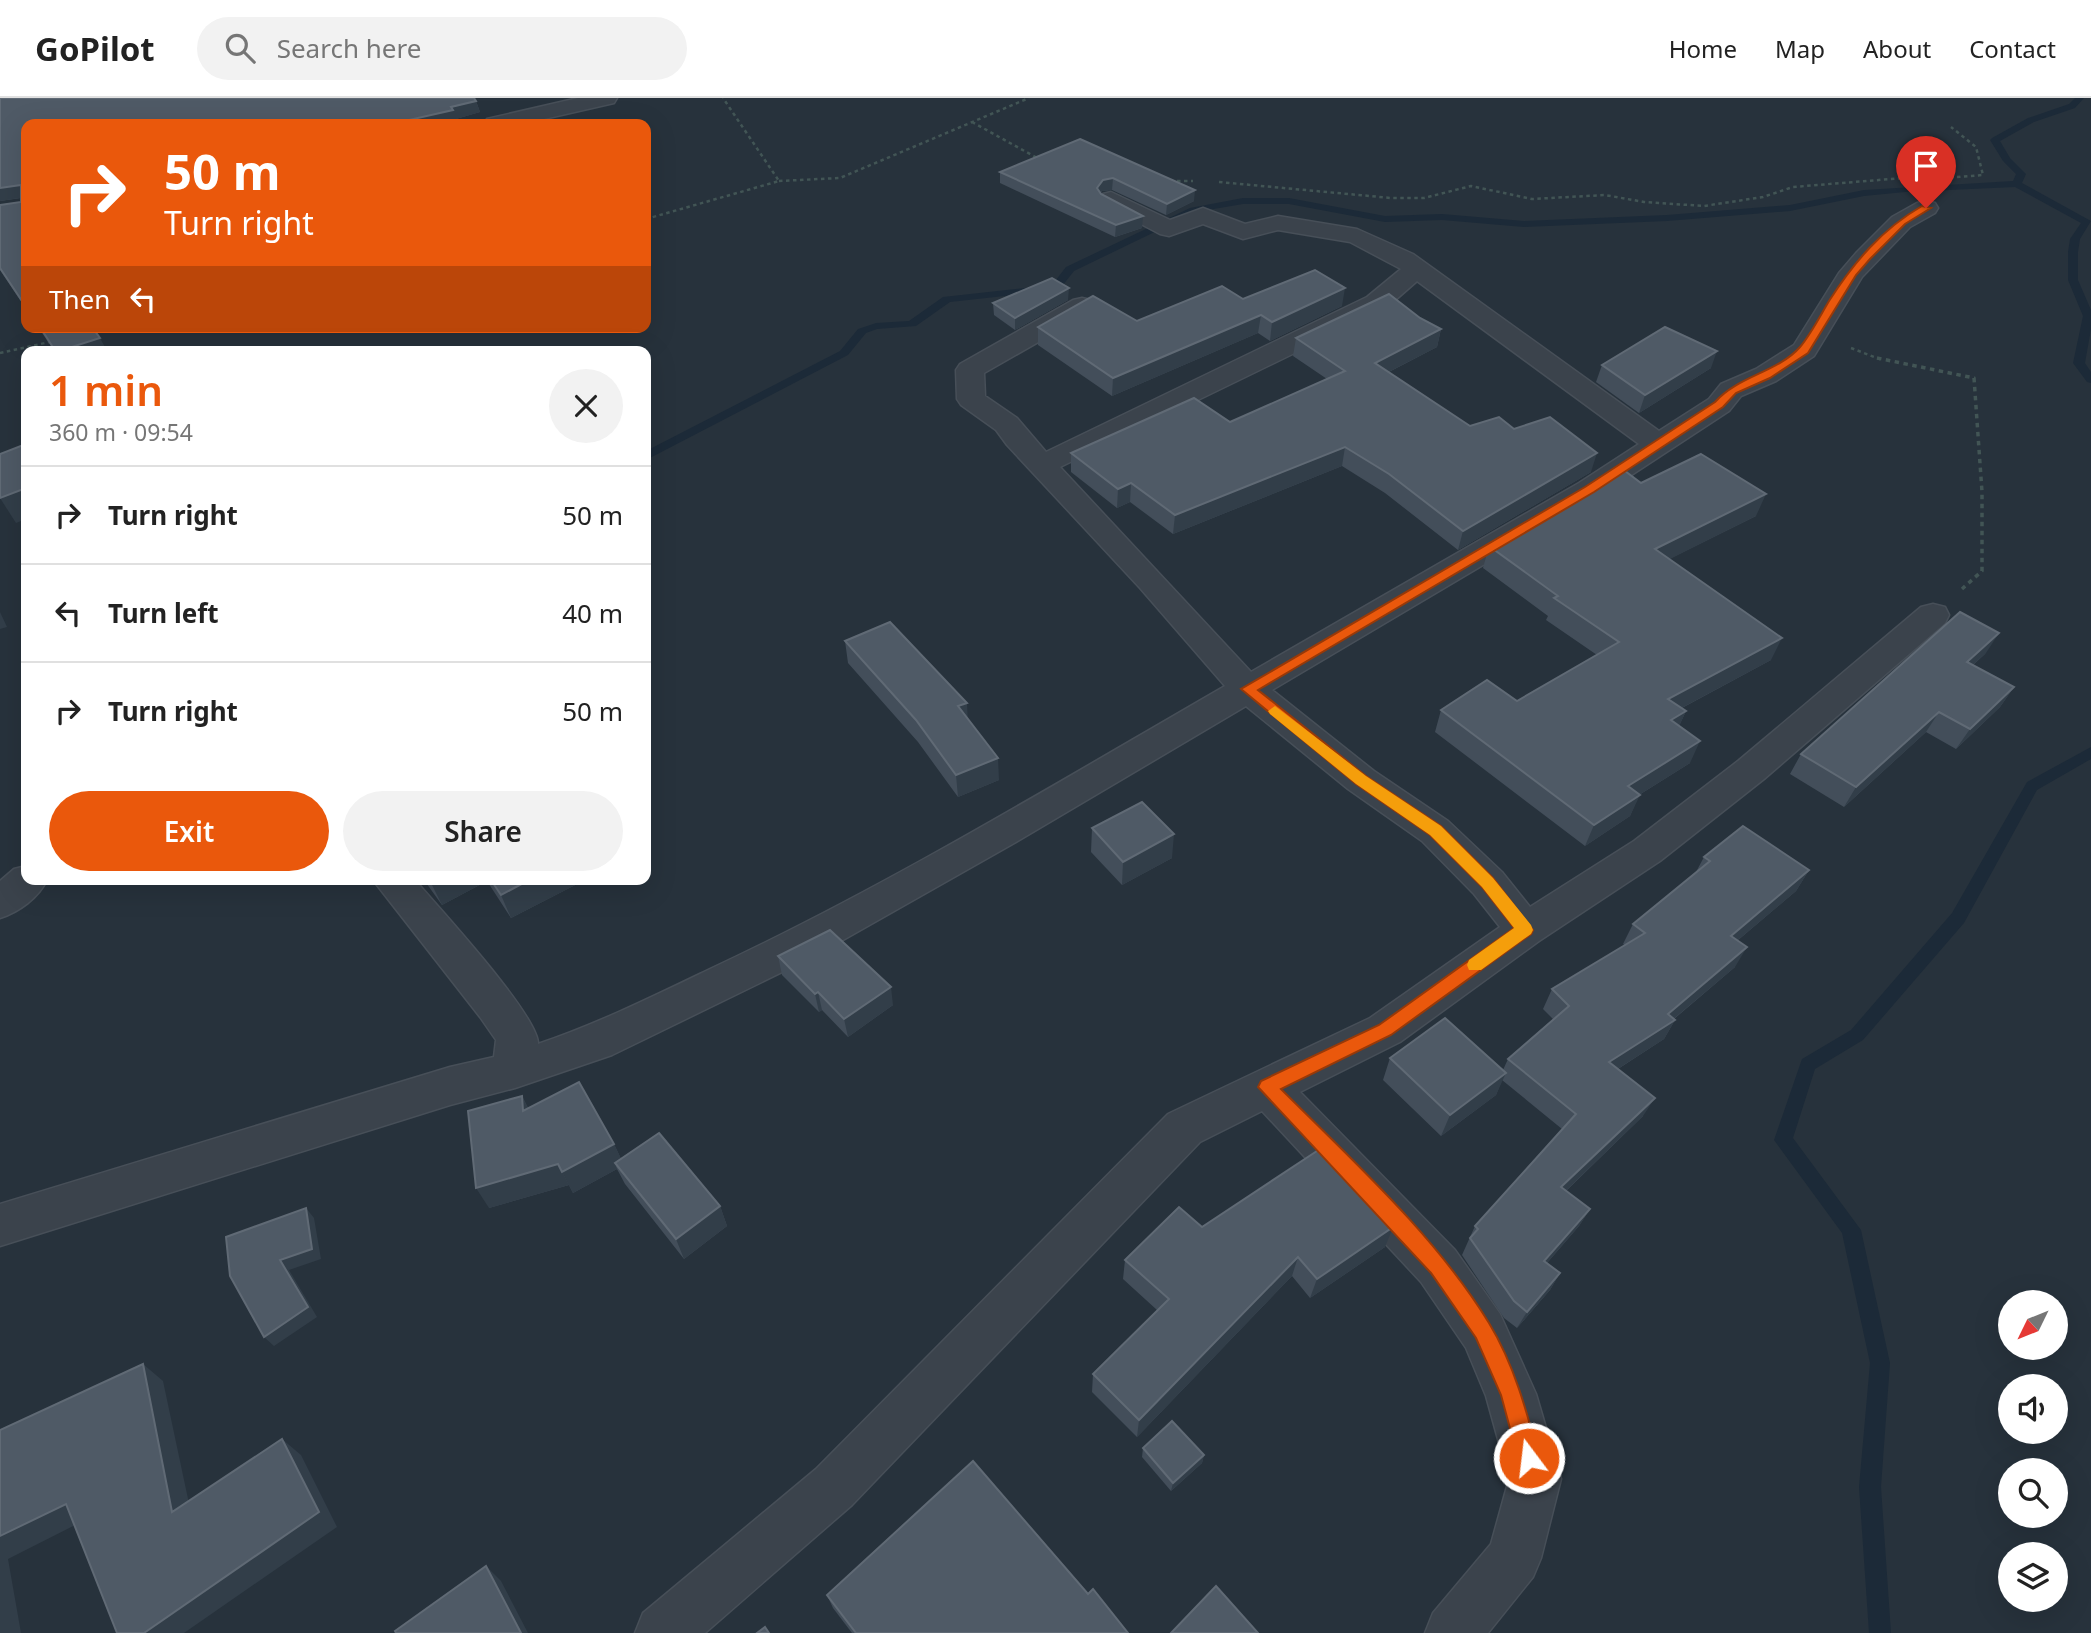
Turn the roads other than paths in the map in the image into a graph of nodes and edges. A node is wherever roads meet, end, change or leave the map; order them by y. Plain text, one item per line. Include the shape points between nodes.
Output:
1 (606, 98) edge
2 (516, 119) edge
3 (1924, 188) road end
4 (1111, 200) edge
5 (1416, 269) junction
6 (1082, 306) edge
7 (1659, 445) junction
8 (1042, 465) junction
9 (1933, 615) road end
10 (1248, 689) junction
11 (22, 885) edge
12 (396, 885) edge
13 (0, 903) edge
14 (1525, 930) junction
15 (515, 1070) junction
16 (1267, 1087) junction
17 (0, 1225) edge
18 (663, 1633) edge
19 (1453, 1633) edge

1 - 2 street
3 - 7 street via 1902,222 1852,273 1804,350 1766,375 1731,390 1719,405
4 - 5 street via 1169,229 1203,215 1242,232 1278,223 1357,236
5 - 7 street
5 - 8 street via 1376,303
6 - 8 street via 970,370 971,399 1007,424
7 - 10 street
8 - 10 street
9 - 14 street via 1751,770 1647,851
10 - 14 street via 1361,780 1435,831 1488,883
10 - 15 street via 799,946 597,1042
11 - 13 street
12 - 15 street via 517,1037
14 - 16 street via 1385,1030
15 - 17 street
16 - 18 street via 1184,1128 834,1487
16 - 19 street via 1438,1266 1483,1331 1511,1394 1535,1479 1514,1558

